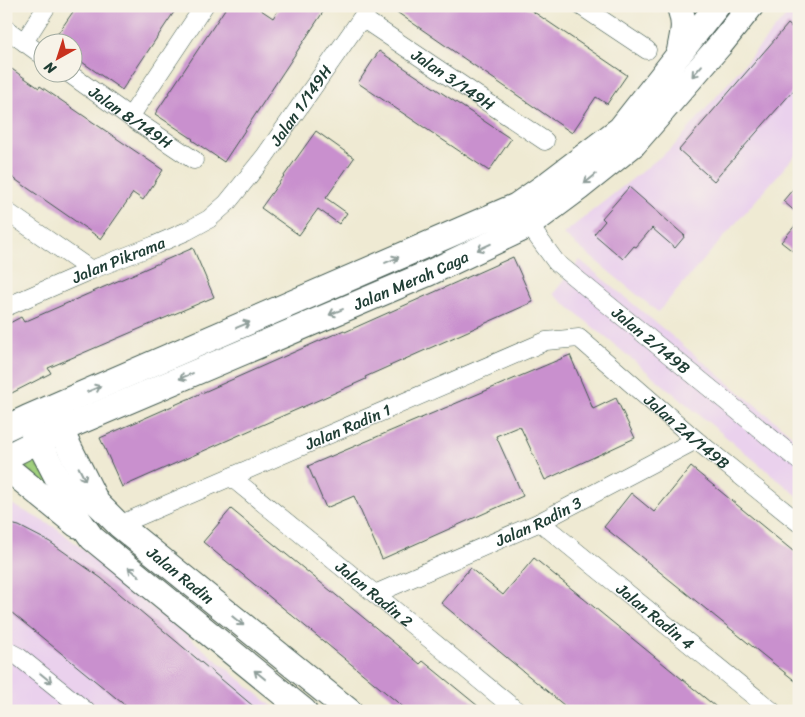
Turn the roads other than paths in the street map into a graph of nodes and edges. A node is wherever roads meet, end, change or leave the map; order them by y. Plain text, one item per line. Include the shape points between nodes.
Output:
1 (47, 6) edge
2 (204, 6) edge
3 (581, 6) edge
4 (679, 6) edge
5 (747, 8) edge
6 (704, 10) edge
7 (366, 12) edge
8 (6, 30) edge
9 (729, 34) junction
10 (24, 42) junction
11 (32, 48) edge
12 (647, 50) dead end
13 (679, 54) junction
14 (81, 82) edge
15 (130, 117) junction
16 (545, 141) dead end
17 (194, 160) dead end
18 (227, 203) joint
19 (6, 211) edge
20 (522, 216) junction
21 (91, 270) junction
22 (6, 307) edge
23 (579, 338) joint
24 (36, 425) edge
25 (696, 440) junction
26 (6, 457) edge
27 (799, 461) edge
28 (6, 470) edge
29 (231, 477) junction
30 (540, 522) junction
31 (799, 523) edge
32 (119, 525) junction
33 (92, 538) junction
34 (376, 594) junction
35 (6, 650) edge
36 (316, 684) junction
37 (299, 709) edge
38 (86, 711) edge
39 (349, 711) edge
40 (517, 711) edge
41 (772, 711) edge

1 - 10 street
2 - 15 street
3 - 12 street
4 - 13 street via 684,24
5 - 9 street, Jalan Merah Caga
6 - 9 street
6 - 13 street, Jalan Merah Caga
7 - 16 street, Jalan 3/149H
7 - 18 street, Jalan 1/149H via 265,156
8 - 10 street
9 -> 20 street, Jalan Merah Caga via 634,144 579,188
10 - 11 street
13 - 20 street, Jalan Merah Caga via 620,129 549,183
14 - 15 street, Jalan 8/149H
15 - 17 street, Jalan 8/149H
18 - 21 street, Jalan Pikrama via 209,219 187,231
19 - 21 street
20 - 24 street, Jalan Merah Caga
20 - 27 street, Jalan 2/149B via 556,262
21 - 22 street, Jalan Pikrama
23 - 25 street, Jalan 2A/149B
23 - 29 street, Jalan Radin 1 via 546,341
24 - 26 street, Jalan Merah Caga
24 -> 32 street, Jalan Radin
24 - 33 street, Jalan Radin via 79,520
25 - 30 street, Jalan Radin 3
25 - 31 street, Jalan 2A/149B
28 - 33 street
29 - 32 street, Jalan Radin 1
29 - 34 street, Jalan Radin 2
30 - 34 street, Jalan Radin 3
30 - 41 street, Jalan Radin 4
32 -> 36 street, Jalan Radin
37 -> 33 street, Jalan Radin
34 - 40 street, Jalan Radin 2
35 -> 38 street
36 - 37 street
36 - 39 street, Jalan Radin

